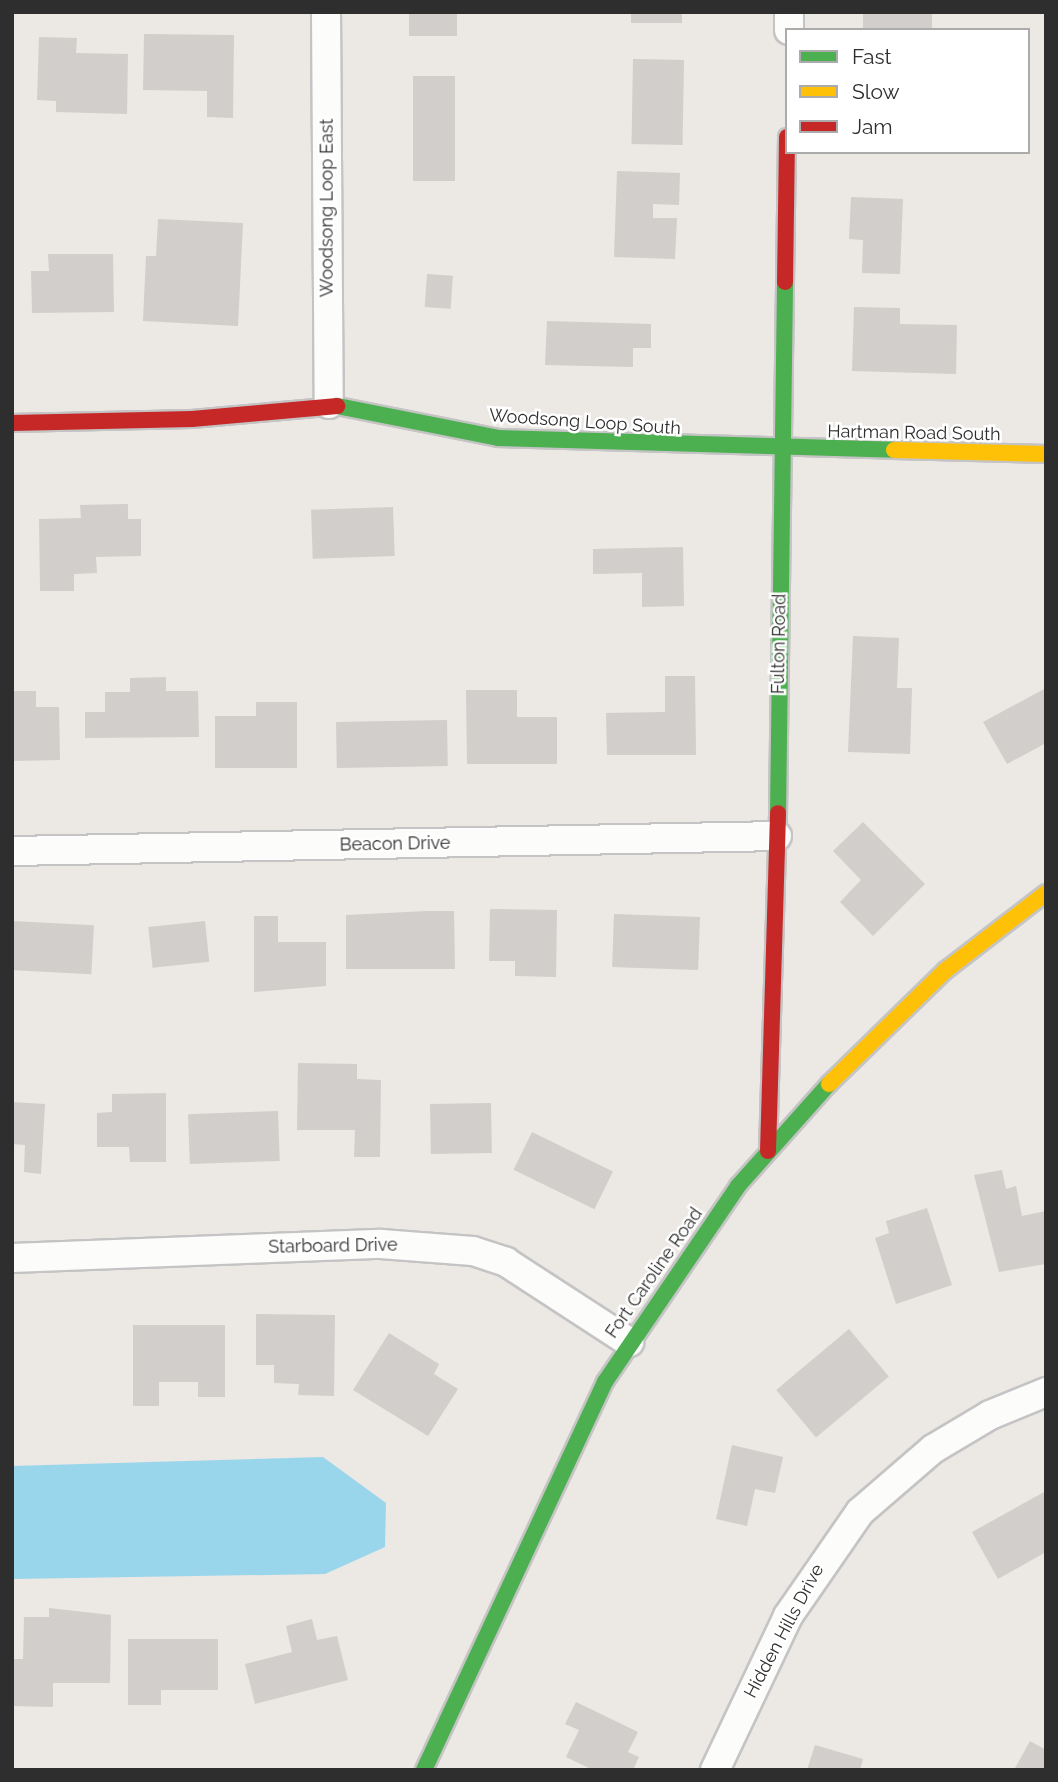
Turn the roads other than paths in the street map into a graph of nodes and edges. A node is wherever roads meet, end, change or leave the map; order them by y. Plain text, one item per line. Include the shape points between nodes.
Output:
1 (326, 12) edge
2 (787, 154) edge
3 (329, 404) junction
4 (12, 423) edge
5 (782, 449) junction
6 (1046, 454) edge
7 (777, 836) junction
8 (12, 851) edge
9 (1046, 893) edge
10 (768, 1151) junction
11 (12, 1258) edge
12 (629, 1342) junction
13 (1046, 1392) edge
14 (424, 1770) edge
15 (715, 1770) edge

1 - 3 street, Woodsong Loop East
2 - 5 street, Fulton Road
3 - 4 street, Woodsong Loop South via 192,419
3 - 5 street, Woodsong Loop South via 498,438
5 - 6 street, Hartman Road South
5 - 7 street, Fulton Road
7 - 8 street, Beacon Drive
7 - 10 street, Fulton Road
9 - 10 street, Fort Caroline Road via 979,942 875,1036
10 - 12 street, Fort Caroline Road
11 - 12 street, Starboard Drive via 381,1244 473,1251 506,1262
12 - 14 street, Fort Caroline Road
13 - 15 street, Hidden Hills Drive via 989,1415 941,1445 860,1512 788,1616

